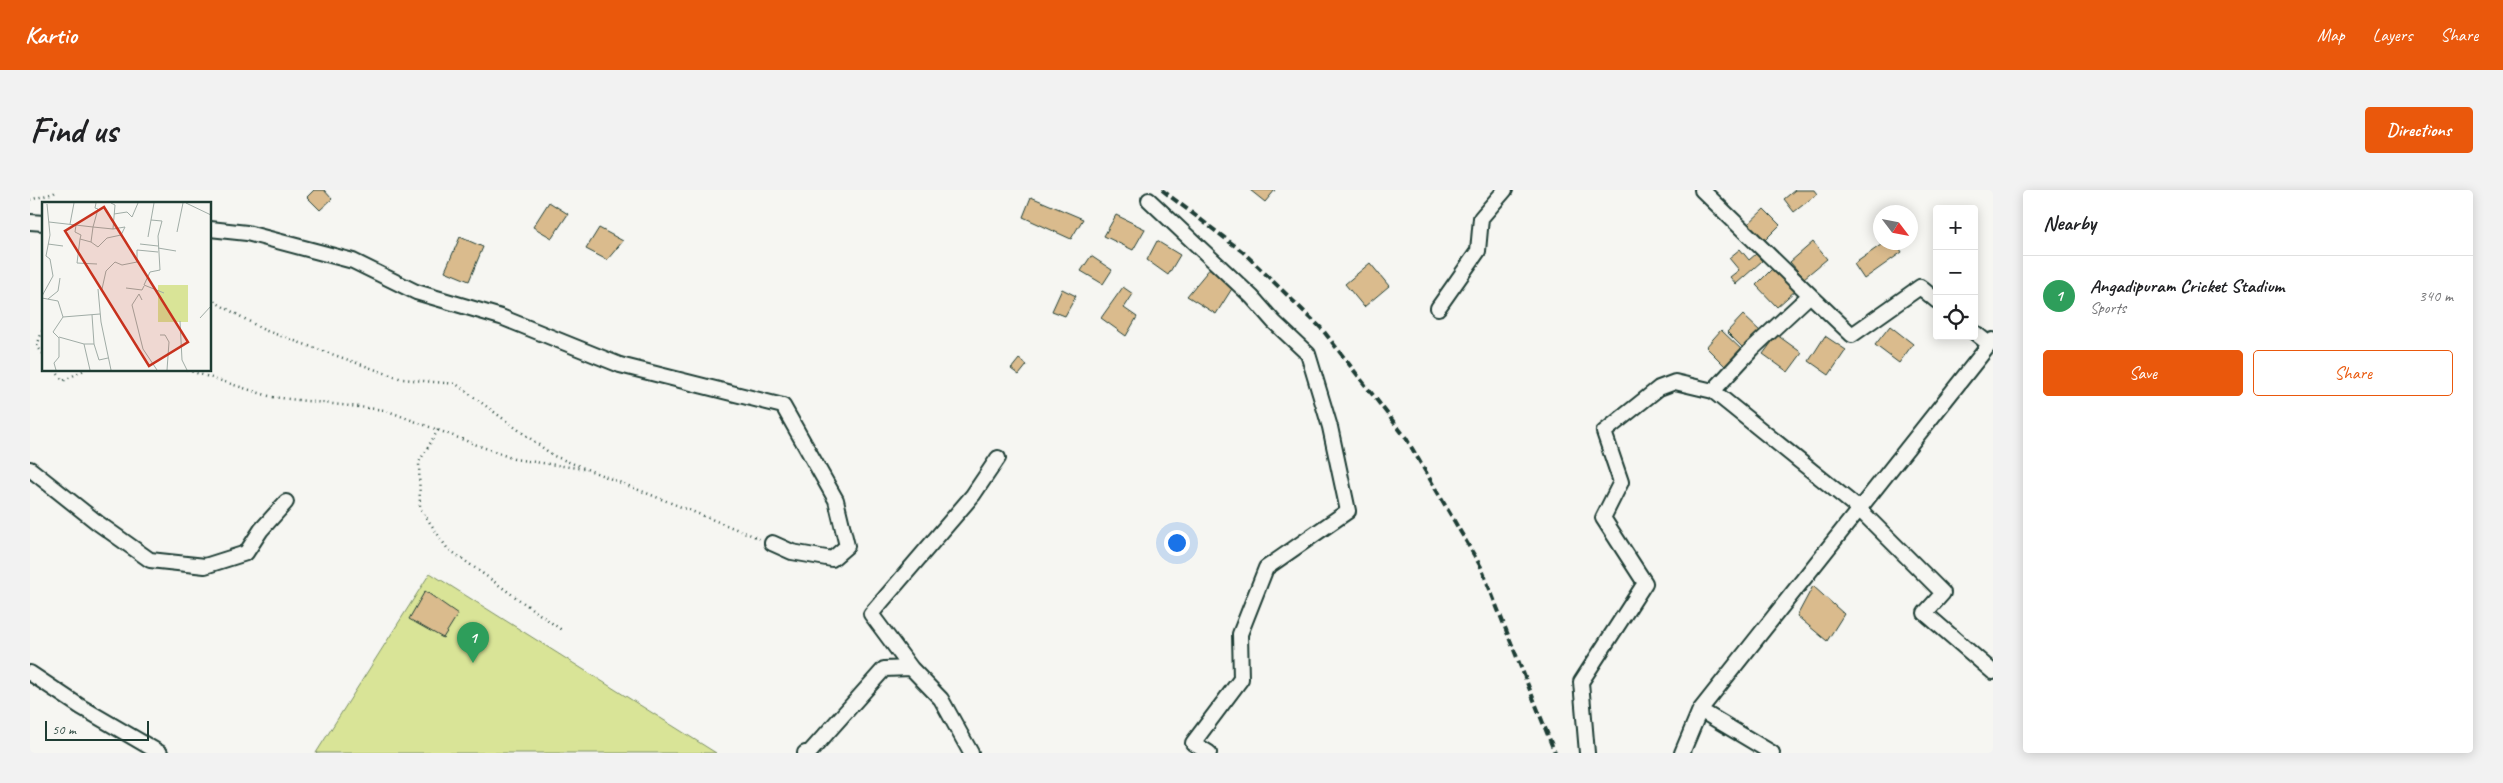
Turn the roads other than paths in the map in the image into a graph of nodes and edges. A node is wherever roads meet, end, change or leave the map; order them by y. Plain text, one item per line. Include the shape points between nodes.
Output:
1 (1505, 190) edge
2 (1702, 190) edge
3 (1149, 200) dead end
4 (211, 229) edge
5 (1810, 296) junction
6 (1933, 298) edge
7 (1438, 308) dead end
8 (1978, 334) edge
9 (1991, 342) edge
10 (1713, 391) junction
11 (998, 458) dead end
12 (30, 469) edge
13 (286, 502) dead end
14 (1859, 509) junction
15 (772, 543) road end
16 (911, 668) junction
17 (1993, 672) edge
18 (30, 673) edge
19 (1700, 710) junction
20 (160, 753) edge
21 (805, 753) edge
22 (971, 753) edge
23 (1209, 753) edge
24 (1587, 753) edge
25 (1682, 753) edge
26 (1772, 753) edge

1 - 7 street via 1481,218 1478,252
2 - 5 street
3 - 23 street via 1308,354 1330,428 1348,511 1266,568 1240,634 1241,679 1193,743
4 - 15 street via 247,233 353,261 416,292 501,317 620,365 783,406 836,500 847,546 832,559 792,552
5 - 6 street via 1852,335 1920,287
5 - 10 street
8 - 9 street
9 - 14 street
10 - 14 street
10 - 24 street via 1675,382 1659,388 1604,432 1621,482 1603,518 1645,583 1581,682
11 - 16 street via 973,495 871,614
12 - 13 street via 150,560 205,566 246,554 261,530
14 - 17 street via 1942,593 1925,613
14 - 19 street
16 - 21 street via 884,670 810,752
16 - 22 street via 941,700
18 - 20 street
19 - 25 street
19 - 26 street

